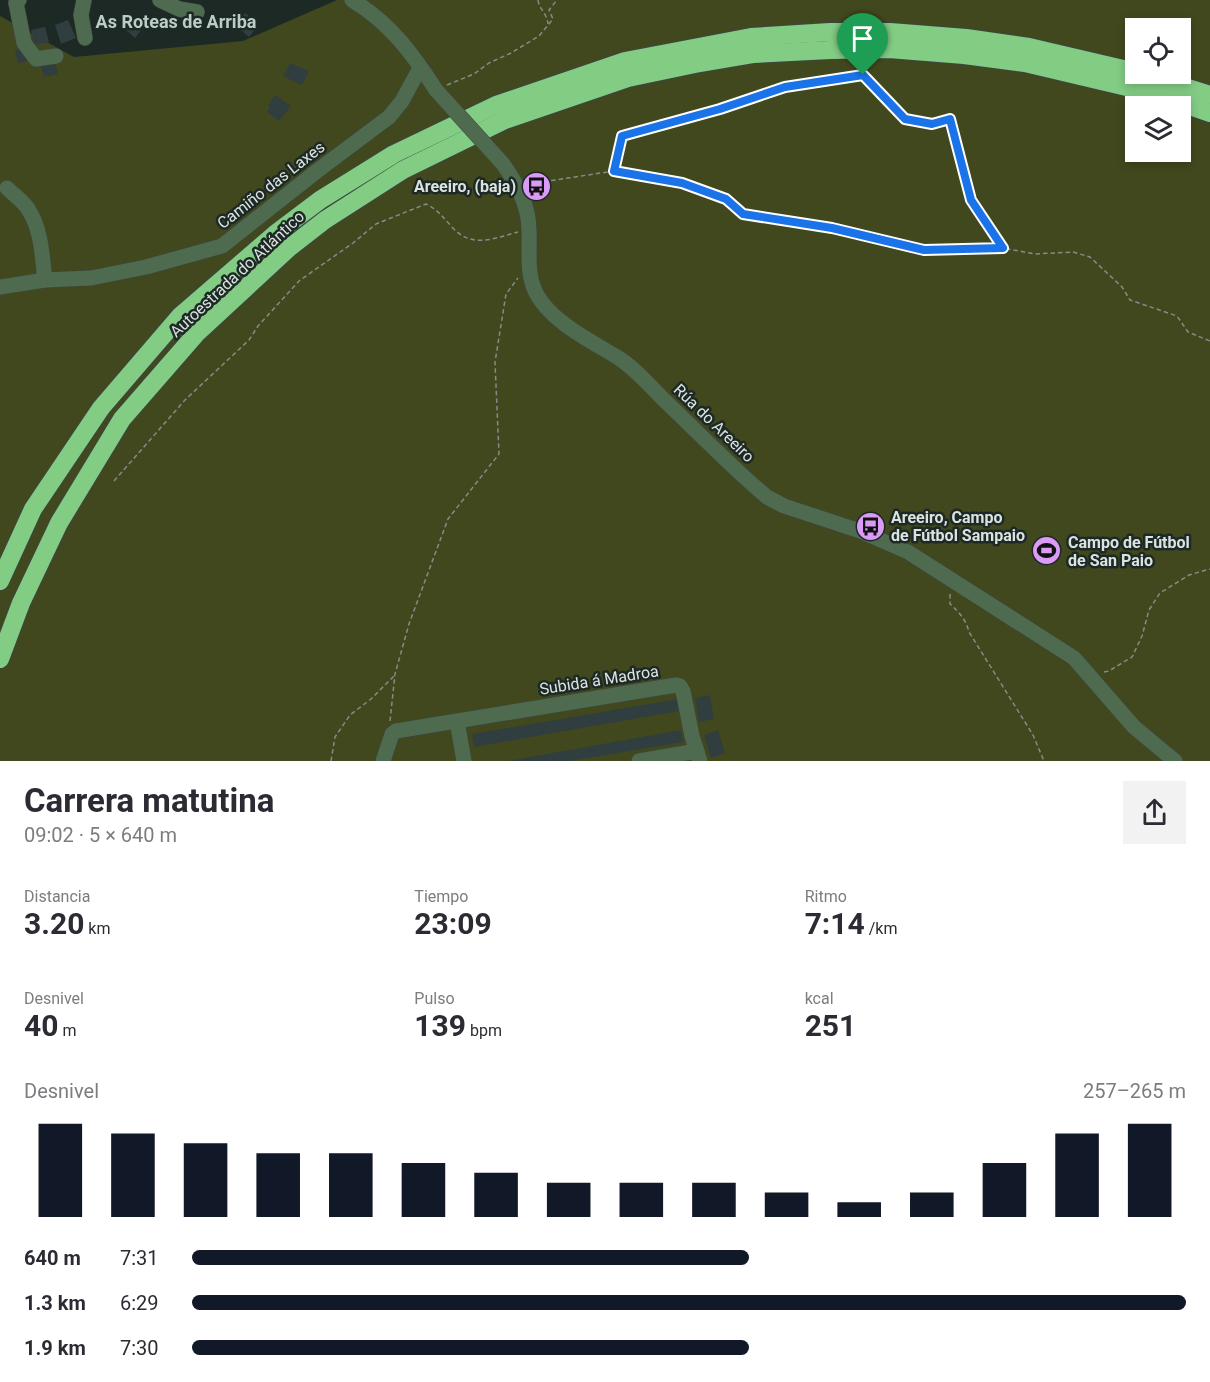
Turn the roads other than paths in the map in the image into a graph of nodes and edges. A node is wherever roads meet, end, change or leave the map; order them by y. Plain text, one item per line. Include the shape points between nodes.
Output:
1 (18, 0) edge
2 (84, 0) edge
3 (160, 0) edge
4 (352, 0) edge
5 (197, 12) dead end
6 (86, 38) dead end
7 (56, 56) dead end
8 (420, 68) junction
9 (1125, 69) edge
10 (1175, 84) edge
11 (1210, 95) edge
12 (1210, 113) edge
13 (8, 188) dead end
14 (45, 280) junction
15 (0, 286) edge
16 (0, 581) edge
17 (0, 659) edge
18 (457, 722) junction
19 (698, 756) edge
20 (383, 761) edge
21 (464, 761) edge
22 (639, 761) edge
23 (1175, 761) edge

1 - 7 street via 24,43 36,59
2 - 6 street via 81,15
3 - 5 street
4 - 8 street, Rúa do Areeiro via 397,35
8 - 14 street, Camiño das Laxes via 389,117 222,246 102,276
8 - 23 street, Rúa do Areeiro, bridge via 518,185 527,212 530,279 545,306 585,340 620,359 767,496 784,506 890,542 1074,658 1134,727
9 - 16 highway, Autoestrada do Atlántico via 1029,47 966,38 830,32 751,37 625,61 496,105 394,154 320,200 274,234 180,316 101,408 33,509
10 - 11 highway
12 - 17 highway, Autoestrada do Atlántico via 1152,93 1025,63 878,49 754,54 695,64 628,78 505,120 403,170 325,220 196,334 122,419 59,523 21,603
13 - 14 street via 28,208 35,222
14 - 15 street, Camiño das Laxes
18 - 19 street, Subida á Madroa via 675,685 683,691
18 - 20 street, Subida á Madroa via 396,731
18 - 21 street
19 - 22 street, Subida á Madroa

